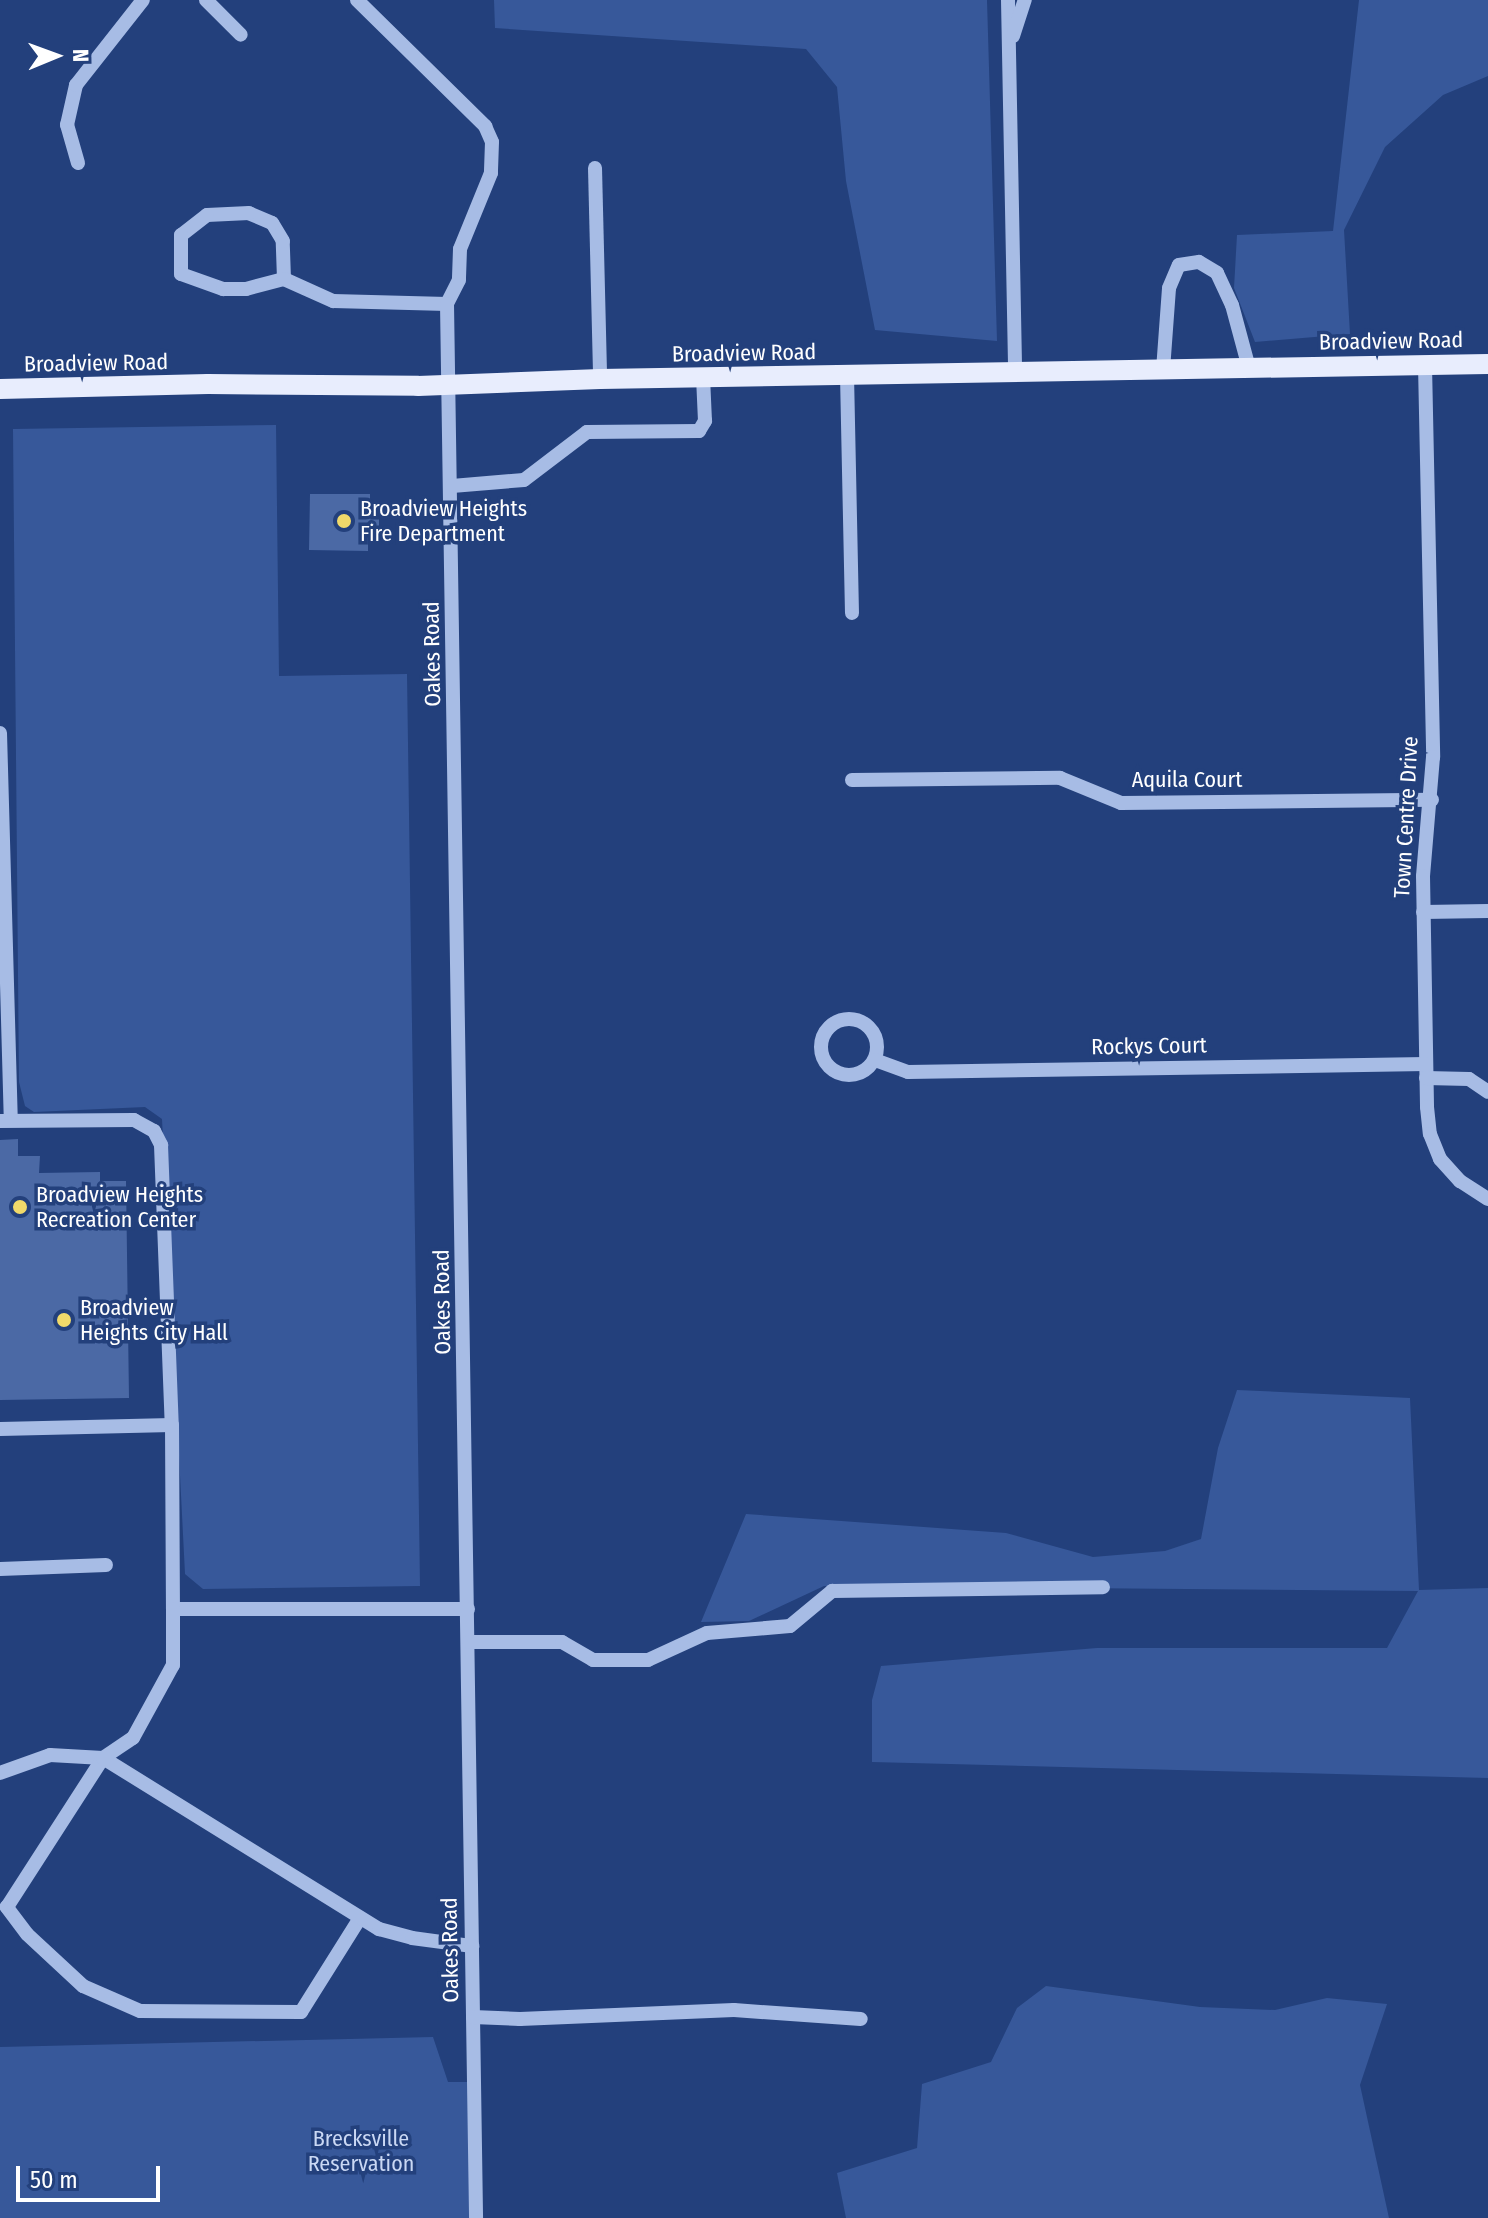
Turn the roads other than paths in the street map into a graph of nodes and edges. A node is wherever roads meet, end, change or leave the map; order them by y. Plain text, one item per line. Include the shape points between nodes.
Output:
1 (143, 0) edge
2 (206, 0) edge
3 (357, 0) edge
4 (1008, 0) edge
5 (1025, 0) edge
6 (241, 35) dead end
7 (1011, 44) junction
8 (78, 163) dead end
9 (595, 168) dead end
10 (284, 279) junction
11 (447, 304) junction
12 (1488, 364) edge
13 (1425, 365) junction
14 (1249, 368) junction
15 (1163, 370) junction
16 (1015, 372) junction
17 (847, 375) junction
18 (703, 377) junction
19 (600, 379) junction
20 (451, 385) junction
21 (0, 389) edge
22 (452, 486) junction
23 (852, 613) dead end
24 (0, 733) edge
25 (852, 780) dead end
26 (1432, 800) junction
27 (1488, 911) edge
28 (1423, 912) junction
29 (875, 1060) junction
30 (1426, 1071) junction
31 (1488, 1092) edge
32 (6, 1120) edge
33 (1488, 1199) edge
34 (172, 1425) junction
35 (0, 1429) edge
36 (106, 1565) dead end
37 (0, 1569) edge
38 (1103, 1587) dead end
39 (173, 1609) junction
40 (468, 1609) junction
41 (469, 1642) junction
42 (103, 1758) junction
43 (0, 1773) edge
44 (360, 1918) junction
45 (472, 1946) junction
46 (473, 2017) junction
47 (861, 2019) dead end
48 (476, 2218) edge

1 - 8 street via 76,85 67,125
2 - 6 street
3 - 11 street via 485,126 492,142 491,173 460,249 459,280
4 - 7 street
5 - 7 street
7 - 16 street
9 - 19 street
10 - 10 street via 223,289 181,274 181,235 207,215 249,213 272,223 283,241
10 - 11 street via 333,301
11 - 20 street, Oakes Road
12 - 13 main road, Broadview Road
13 - 14 main road, Broadview Road
13 - 26 street, Town Centre Drive
14 - 15 main road, Broadview Road
14 - 15 street via 1232,305 1217,273 1199,262 1179,265 1169,288
15 - 16 main road, Broadview Road
16 - 17 main road, Broadview Road
17 - 18 main road, Broadview Road
17 - 23 street
18 - 19 main road, Broadview Road
18 - 22 street via 705,421 699,431 587,432 524,480
19 - 20 main road, Broadview Road
20 - 21 main road, Broadview Road
20 - 22 street, Oakes Road
22 - 40 street, Oakes Road
24 - 32 street
25 - 26 street, Aquila Court via 1060,778 1121,803
26 - 28 street, Town Centre Drive via 1423,856
27 - 28 street
28 - 30 street, Town Centre Drive
29 - 29 street via 874,1033 860,1021 842,1020 827,1030 821,1048 835,1071 853,1075
29 - 30 street, Rockys Court via 908,1072
30 - 31 street, Rockys Court via 1469,1079
30 - 33 street, Town Centre Drive via 1428,1123 1440,1159 1460,1181
32 - 34 street via 119,1118 154,1131 164,1162
34 - 35 street
34 - 39 street
36 - 37 street
38 - 41 street via 832,1591 790,1626 707,1633 648,1660 593,1660 562,1642
39 - 40 street
39 - 42 street via 173,1665 133,1738
40 - 41 street, Oakes Road
41 - 45 street, Oakes Road
42 - 43 street via 50,1755
42 - 44 street
42 - 44 street via 7,1907 27,1934 83,1986 140,2011 301,2012
44 - 45 street via 412,1938
45 - 46 street, Oakes Road
46 - 47 street via 734,2010
46 - 48 street, Oakes Road

